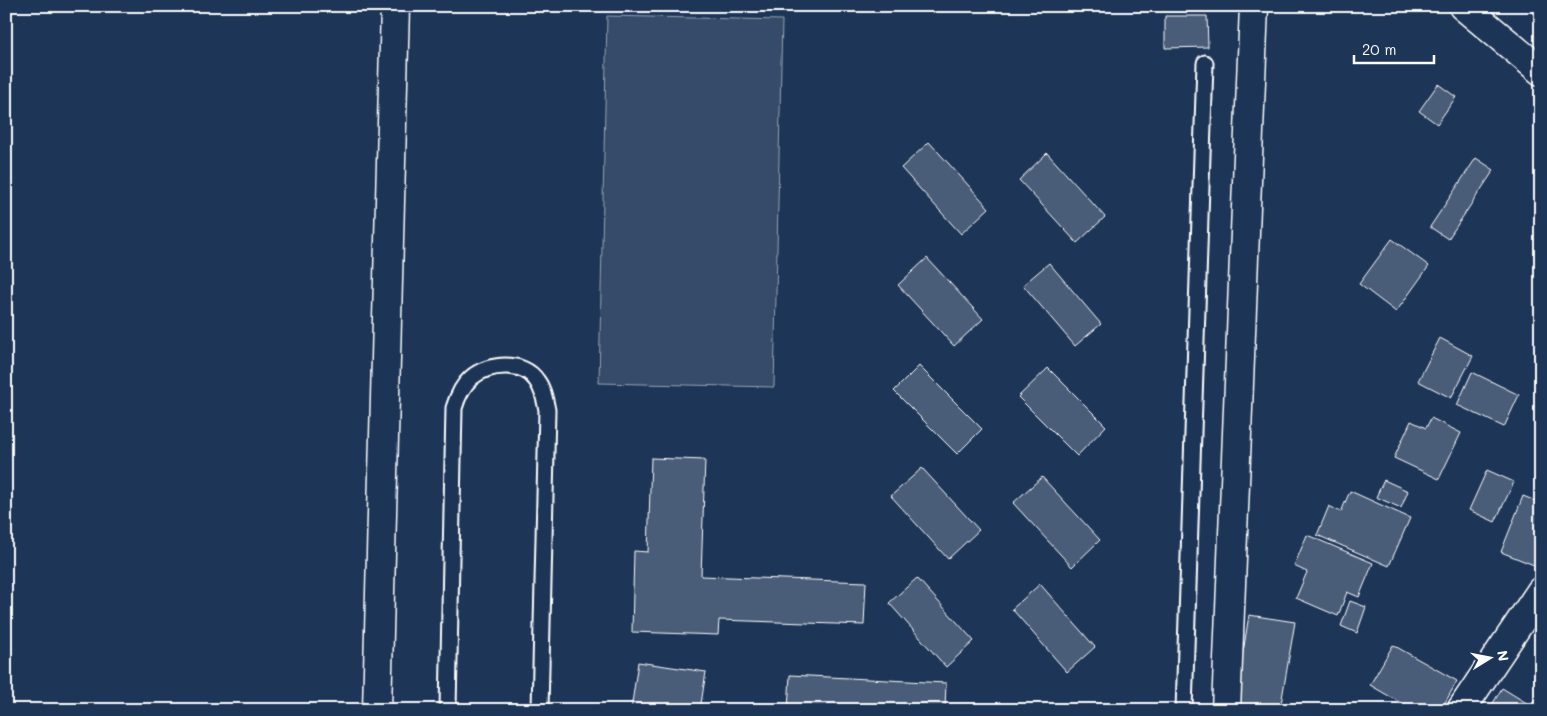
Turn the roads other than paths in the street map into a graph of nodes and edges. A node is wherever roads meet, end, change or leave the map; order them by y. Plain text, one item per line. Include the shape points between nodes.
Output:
1 (395, 6) edge
2 (1254, 6) edge
3 (1463, 6) edge
4 (1205, 63) dead end
5 (1541, 71) edge
6 (1541, 590) edge
7 (377, 710) edge
8 (448, 710) edge
9 (540, 710) edge
10 (1184, 710) edge
11 (1226, 710) edge
12 (1461, 710) edge

1 - 7 street
2 - 11 street
3 - 5 street
4 - 10 lane
6 - 12 street
8 - 9 lane via 454,408 470,379 479,372 500,366 527,370 534,376 547,410

